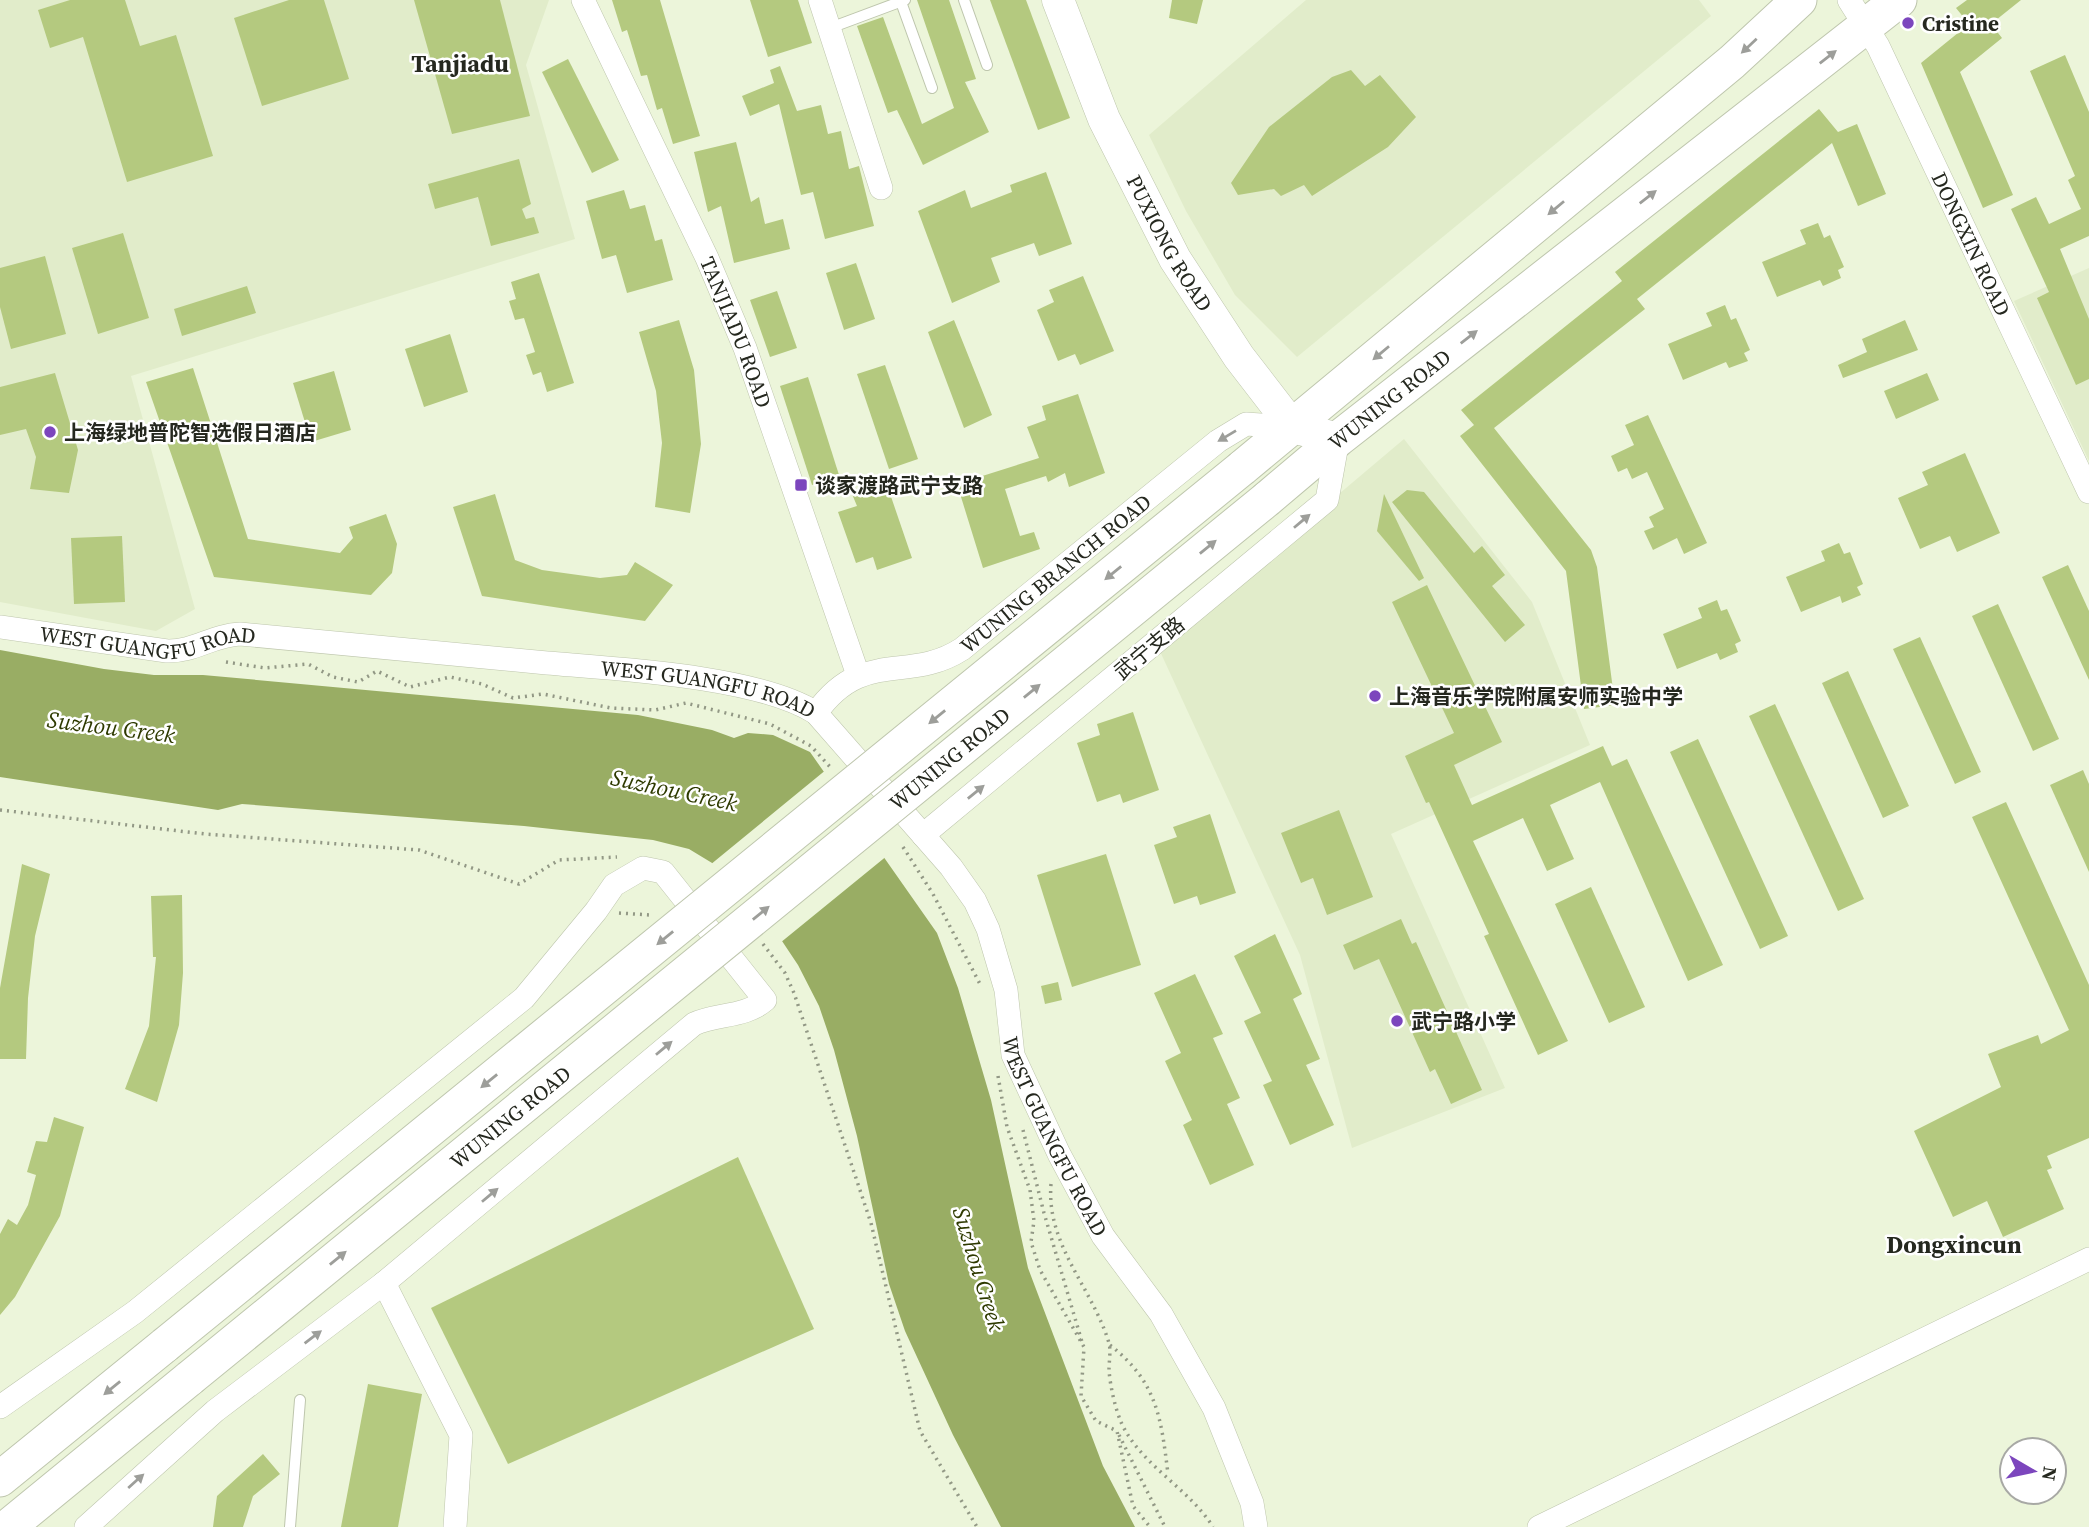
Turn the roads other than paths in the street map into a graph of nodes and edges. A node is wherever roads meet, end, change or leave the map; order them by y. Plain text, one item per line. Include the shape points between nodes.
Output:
1 (583, 0) edge
2 (820, 0) edge
3 (964, 0) edge
4 (1058, 0) edge
5 (1799, 0) edge
6 (1899, 0) edge
7 (903, 1) edge
8 (887, 3) edge
9 (1858, 13) edge
10 (830, 28) junction
11 (987, 65) dead end
12 (932, 88) dead end
13 (881, 188) dead end
14 (1293, 427) junction
15 (1338, 439) junction
16 (2089, 492) edge
17 (0, 627) edge
18 (858, 676) junction
19 (816, 713) junction
20 (923, 835) junction
21 (2089, 1259) edge
22 (384, 1283) junction
23 (300, 1399) dead end
24 (0, 1407) edge
25 (0, 1479) edge
26 (8, 1527) edge
27 (86, 1527) edge
28 (290, 1527) edge
29 (455, 1527) edge
30 (1256, 1527) edge
31 (1539, 1527) edge

1 - 18 street, TANJIADU ROAD via 733,317
2 - 10 street
3 - 11 lane
4 - 14 main road, PUXIONG ROAD via 1104,119 1175,259 1239,357
5 -> 14 main road, WUNING ROAD via 1732,62
6 - 9 main road, WUNING ROAD
7 - 8 lane
7 - 12 lane
8 - 10 lane
15 -> 9 main road, WUNING ROAD
9 - 16 street, DONGXIN ROAD
10 - 13 street
14 - 15 main road
14 -> 18 street, WUNING BRANCH ROAD via 1246,425 1217,441 953,655
14 -> 25 main road, WUNING ROAD, bridge
20 -> 15 street, 武宁支路 via 1327,500
26 -> 15 main road, WUNING ROAD, bridge
17 - 19 street, WEST GUANGFU ROAD via 167,652 182,652 240,634 610,668 760,691
18 - 19 street, WUNING BRANCH ROAD via 840,685
19 - 20 street, WEST GUANGFU ROAD
20 - 30 street, WEST GUANGFU ROAD via 951,867 982,915 1006,990 1013,1055 1103,1237 1161,1314 1214,1408 1252,1503
21 - 31 street
22 -> 24 street via 694,1024 749,1012 765,1000 663,872 650,867 614,885 524,998 135,1312
27 -> 22 street via 215,1411
22 - 29 street via 461,1435
23 - 28 lane

